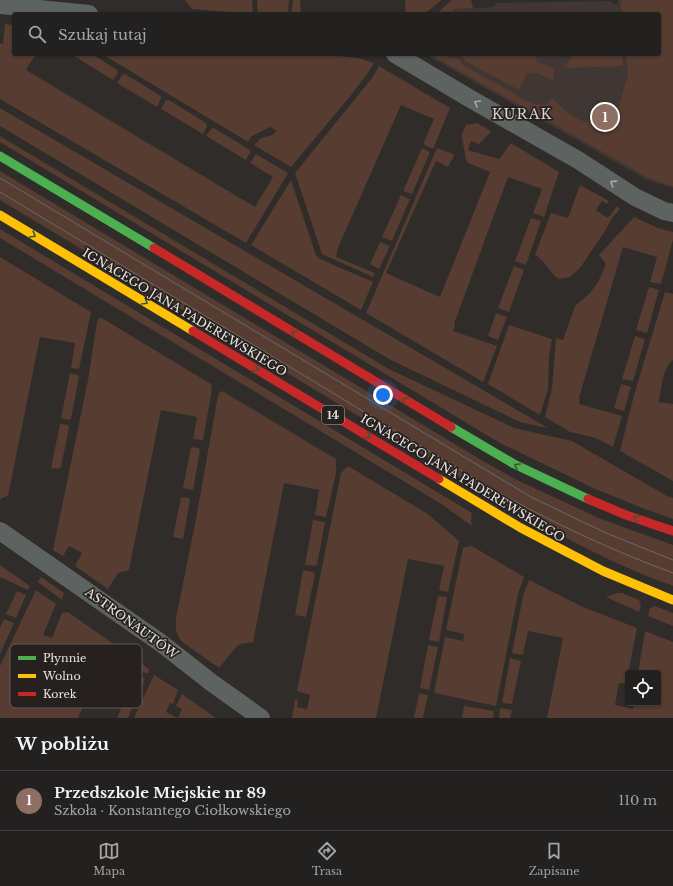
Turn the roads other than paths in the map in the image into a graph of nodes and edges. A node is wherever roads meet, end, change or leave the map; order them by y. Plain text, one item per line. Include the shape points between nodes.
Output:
1 (0, 5) edge
2 (69, 12) edge
3 (398, 56) edge
4 (0, 156) edge
5 (673, 213) edge
6 (0, 215) edge
7 (0, 531) edge
8 (673, 531) edge
9 (673, 600) edge
10 (261, 718) edge

1 - 2 street
5 -> 3 street via 635,197 578,160
8 -> 4 main road via 578,495 492,452
6 -> 9 main road, IGNACEGO JANA PADEREWSKIEGO / 14 via 521,528 603,571
7 - 10 street, ASTRONAUTÓW via 161,643

